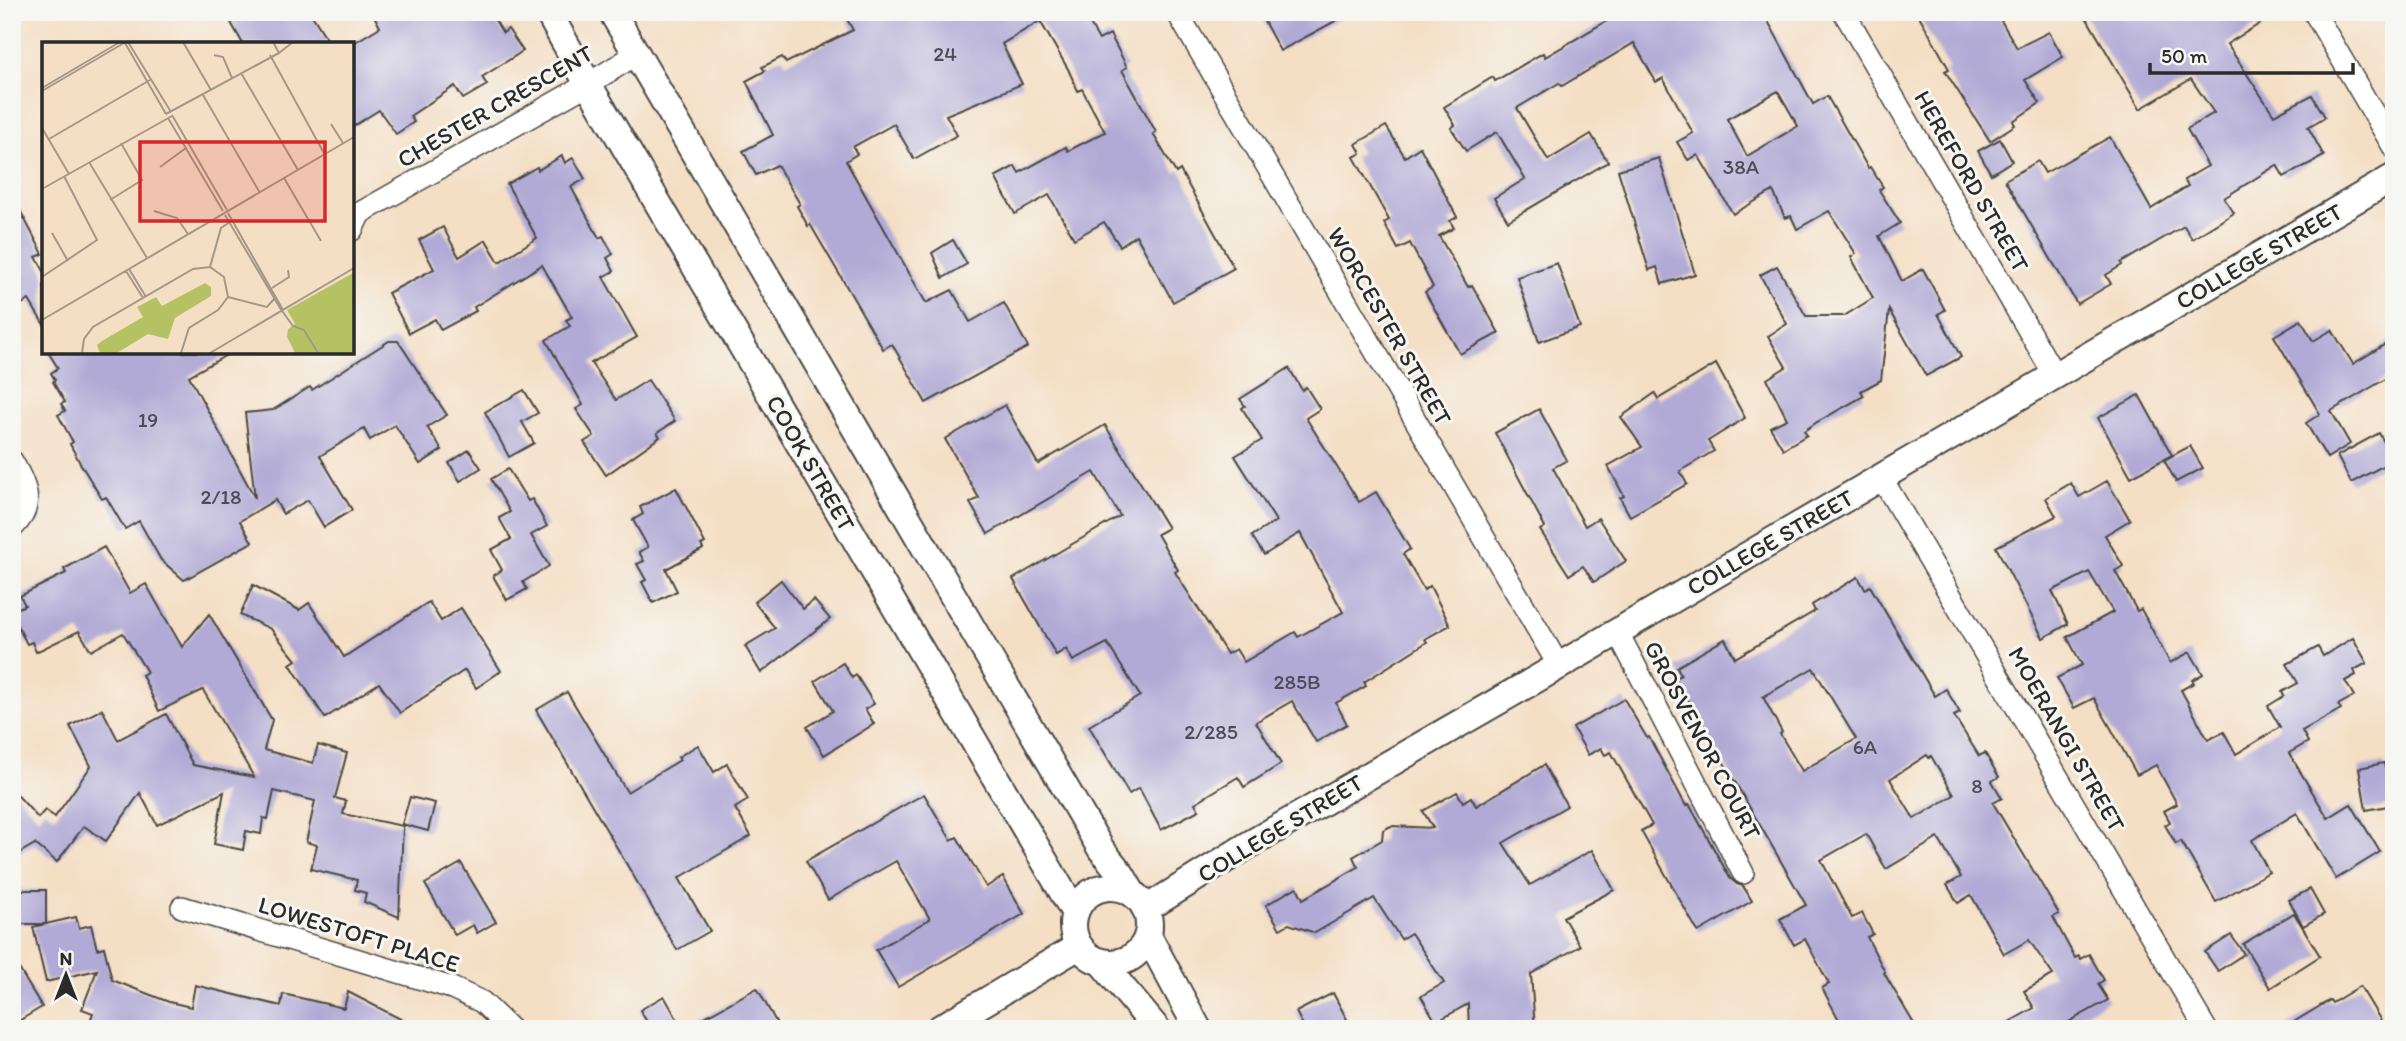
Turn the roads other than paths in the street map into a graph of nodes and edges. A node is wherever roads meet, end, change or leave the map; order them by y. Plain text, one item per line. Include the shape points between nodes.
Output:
1 (548, 12) edge
2 (611, 12) edge
3 (1177, 12) edge
4 (1844, 12) edge
5 (2314, 12) edge
6 (636, 54) junction
7 (588, 84) junction
8 (2394, 148) edge
9 (2394, 177) edge
10 (354, 226) edge
11 (2055, 376) junction
12 (12, 461) edge
13 (1881, 477) junction
14 (12, 528) edge
15 (1617, 631) junction
16 (1559, 666) junction
17 (1743, 873) dead end
18 (1138, 900) junction
19 (182, 907) dead end
20 (1075, 913) junction
21 (1148, 936) junction
22 (1079, 946) junction
23 (1101, 962) junction
24 (510, 1029) edge
25 (939, 1029) edge
26 (1157, 1029) edge
27 (1198, 1029) edge
28 (2206, 1029) edge

1 - 7 street, COOK STREET
2 - 6 street
3 - 16 street, WORCESTER STREET
4 - 11 street, HEREFORD STREET
5 - 8 street
6 - 7 street, CHESTER CRESCENT
6 - 18 street via 1101,849
7 - 10 street, CHESTER CRESCENT via 360,213
7 - 20 street, COOK STREET
9 - 11 street, COLLEGE STREET
11 - 13 street, COLLEGE STREET
12 - 14 street via 27,492 23,515
13 - 15 street, COLLEGE STREET
13 - 28 street, MOERANGI STREET
15 - 16 street, COLLEGE STREET
15 - 17 street, GROSVENOR COURT
16 - 18 street, COLLEGE STREET via 1245,847
18 - 20 street via 1108,887 1097,889
18 - 21 street via 1150,922
19 - 24 street, LOWESTOFT PLACE via 452,988 482,1002
20 - 22 street via 1073,930
21 - 23 street via 1143,947 1125,961
21 - 27 street
22 - 23 street
22 - 25 street
23 - 26 street

